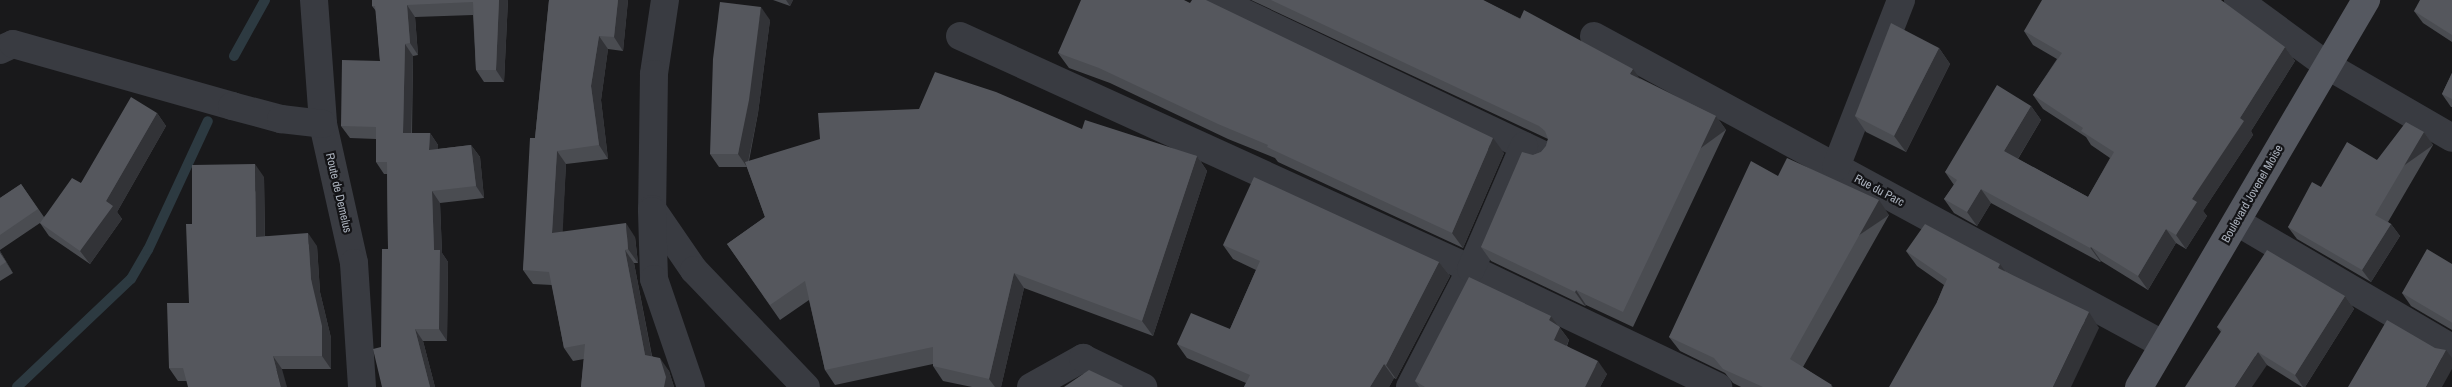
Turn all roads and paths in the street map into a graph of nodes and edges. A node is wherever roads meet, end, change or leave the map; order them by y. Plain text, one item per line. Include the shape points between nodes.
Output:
1 (314, 0) edge
2 (665, 0) edge
3 (1217, 0) edge
4 (1901, 0) edge
5 (2238, 0) edge
6 (2366, 0) edge
7 (960, 36) dead end
8 (1594, 36) dead end
9 (0, 50) edge
10 (2328, 66) junction
11 (323, 124) junction
12 (2452, 138) edge
13 (1836, 167) junction
14 (652, 209) junction
15 (2237, 222) junction
16 (1471, 269) junction
17 (2164, 345) junction
18 (2452, 348) edge
19 (362, 387) edge
20 (691, 387) edge
21 (806, 387) edge
22 (1031, 387) edge
23 (1143, 387) edge
24 (1410, 387) edge
25 (1718, 387) edge
26 (2139, 387) edge

1 - 11 street, Route de Demelus
2 - 14 street via 654,74
3 - 16 street via 1533,150
4 - 13 street
5 - 10 street
6 - 10 main road, Boulevard Jovenel Moïse
7 - 16 street
8 - 13 street, Rue du Parc
9 - 11 street via 13,44 281,119
10 - 12 street
10 - 15 main road, Boulevard Jovenel Moïse
11 - 19 street, Route de Demelus via 354,263
13 - 17 street, Rue du Parc
14 - 20 street via 654,279
14 - 21 street via 694,270
15 - 17 main road, Boulevard Jovenel Moïse
15 - 18 street
16 - 24 street
16 - 25 street
17 - 26 main road, Boulevard Jovenel Moïse
22 - 23 street via 1083,358

